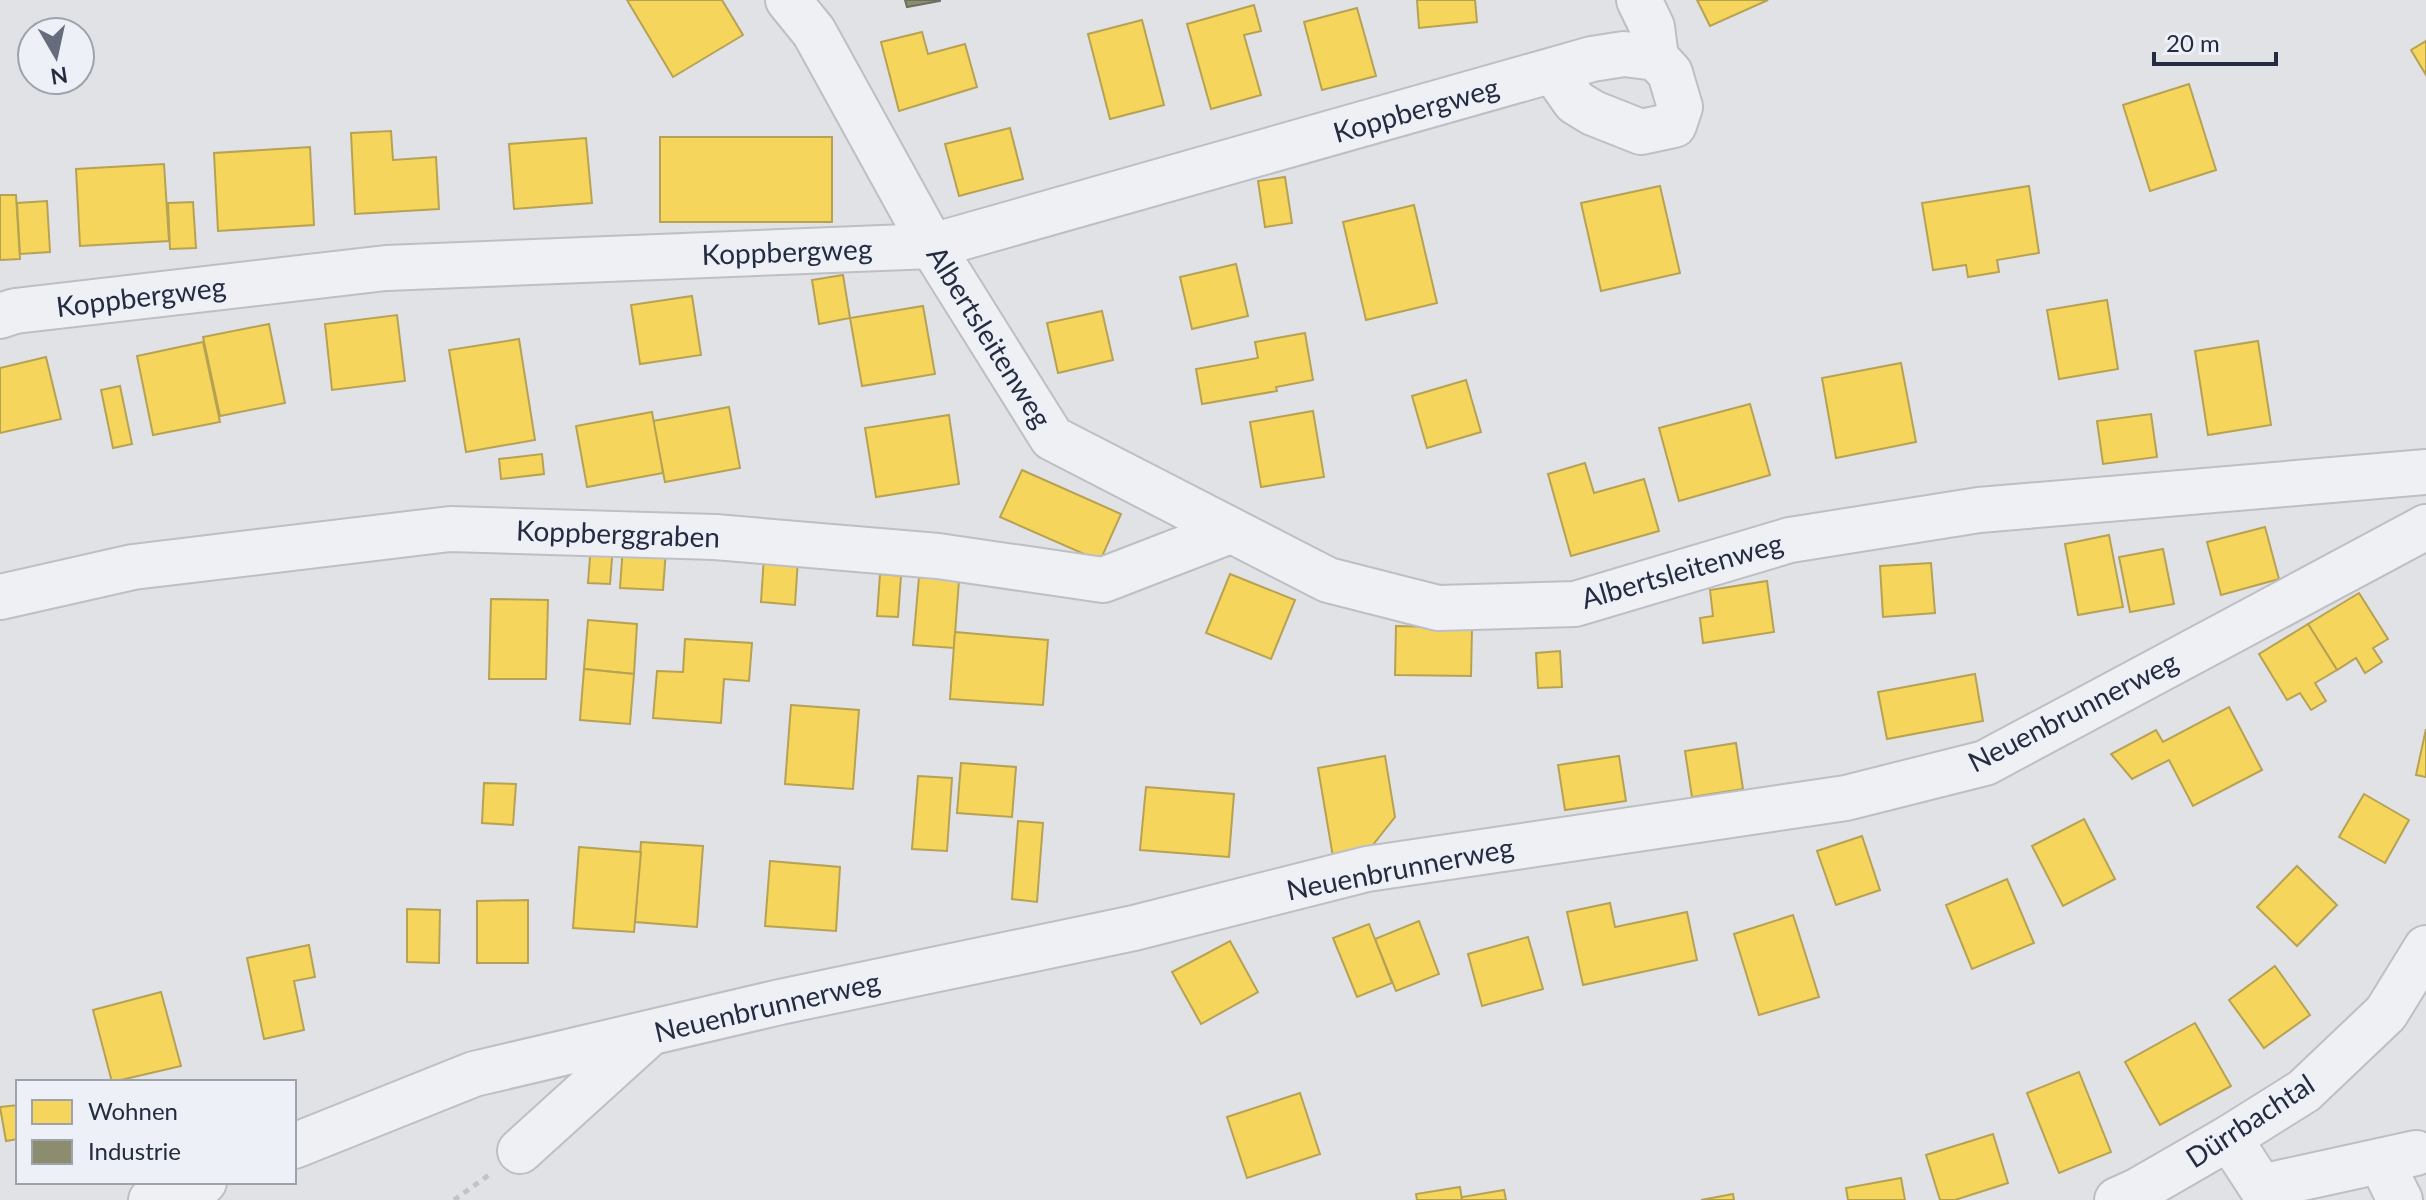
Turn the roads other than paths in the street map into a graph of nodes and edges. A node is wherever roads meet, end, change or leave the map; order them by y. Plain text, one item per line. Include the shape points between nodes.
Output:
1 (788, 0) edge
2 (1639, 0) edge
3 (1656, 58) junction
4 (1554, 72) junction
5 (932, 246) junction
6 (0, 316) edge
7 (2426, 472) edge
8 (2426, 527) edge
9 (1230, 531) junction
10 (0, 597) edge
11 (2426, 948) edge
12 (651, 1033) junction
13 (2229, 1138) junction
14 (296, 1145) edge
15 (520, 1151) dead end
16 (198, 1184) edge
17 (151, 1200) edge
18 (2117, 1200) edge
19 (2400, 1200) edge

1 - 5 street, Albertsleitenweg via 814,32
2 - 3 street via 1652,27
3 - 4 street, Koppbergweg via 1624,54
3 - 4 street via 1670,73 1680,107 1674,125 1641,132 1575,102
4 - 5 street, Koppbergweg
5 - 6 street, Koppbergweg via 386,268
5 - 9 street, Albertsleitenweg via 1052,438
7 - 9 street, Albertsleitenweg via 1963,512 1790,540 1575,604 1438,608 1328,580
8 - 12 street, Neuenbrunnerweg via 1985,763 1846,798 1367,869 1134,928
9 - 10 street, Koppberggraben via 1103,580 938,556 715,537 450,529 133,567
11 - 13 street, Dürrbachtal via 2386,1013 2304,1091
12 - 14 street, Neuenbrunnerweg via 474,1074
12 - 15 street
13 - 18 street, Dürrbachtal
13 - 19 street via 2261,1187 2398,1157
16 - 17 street

